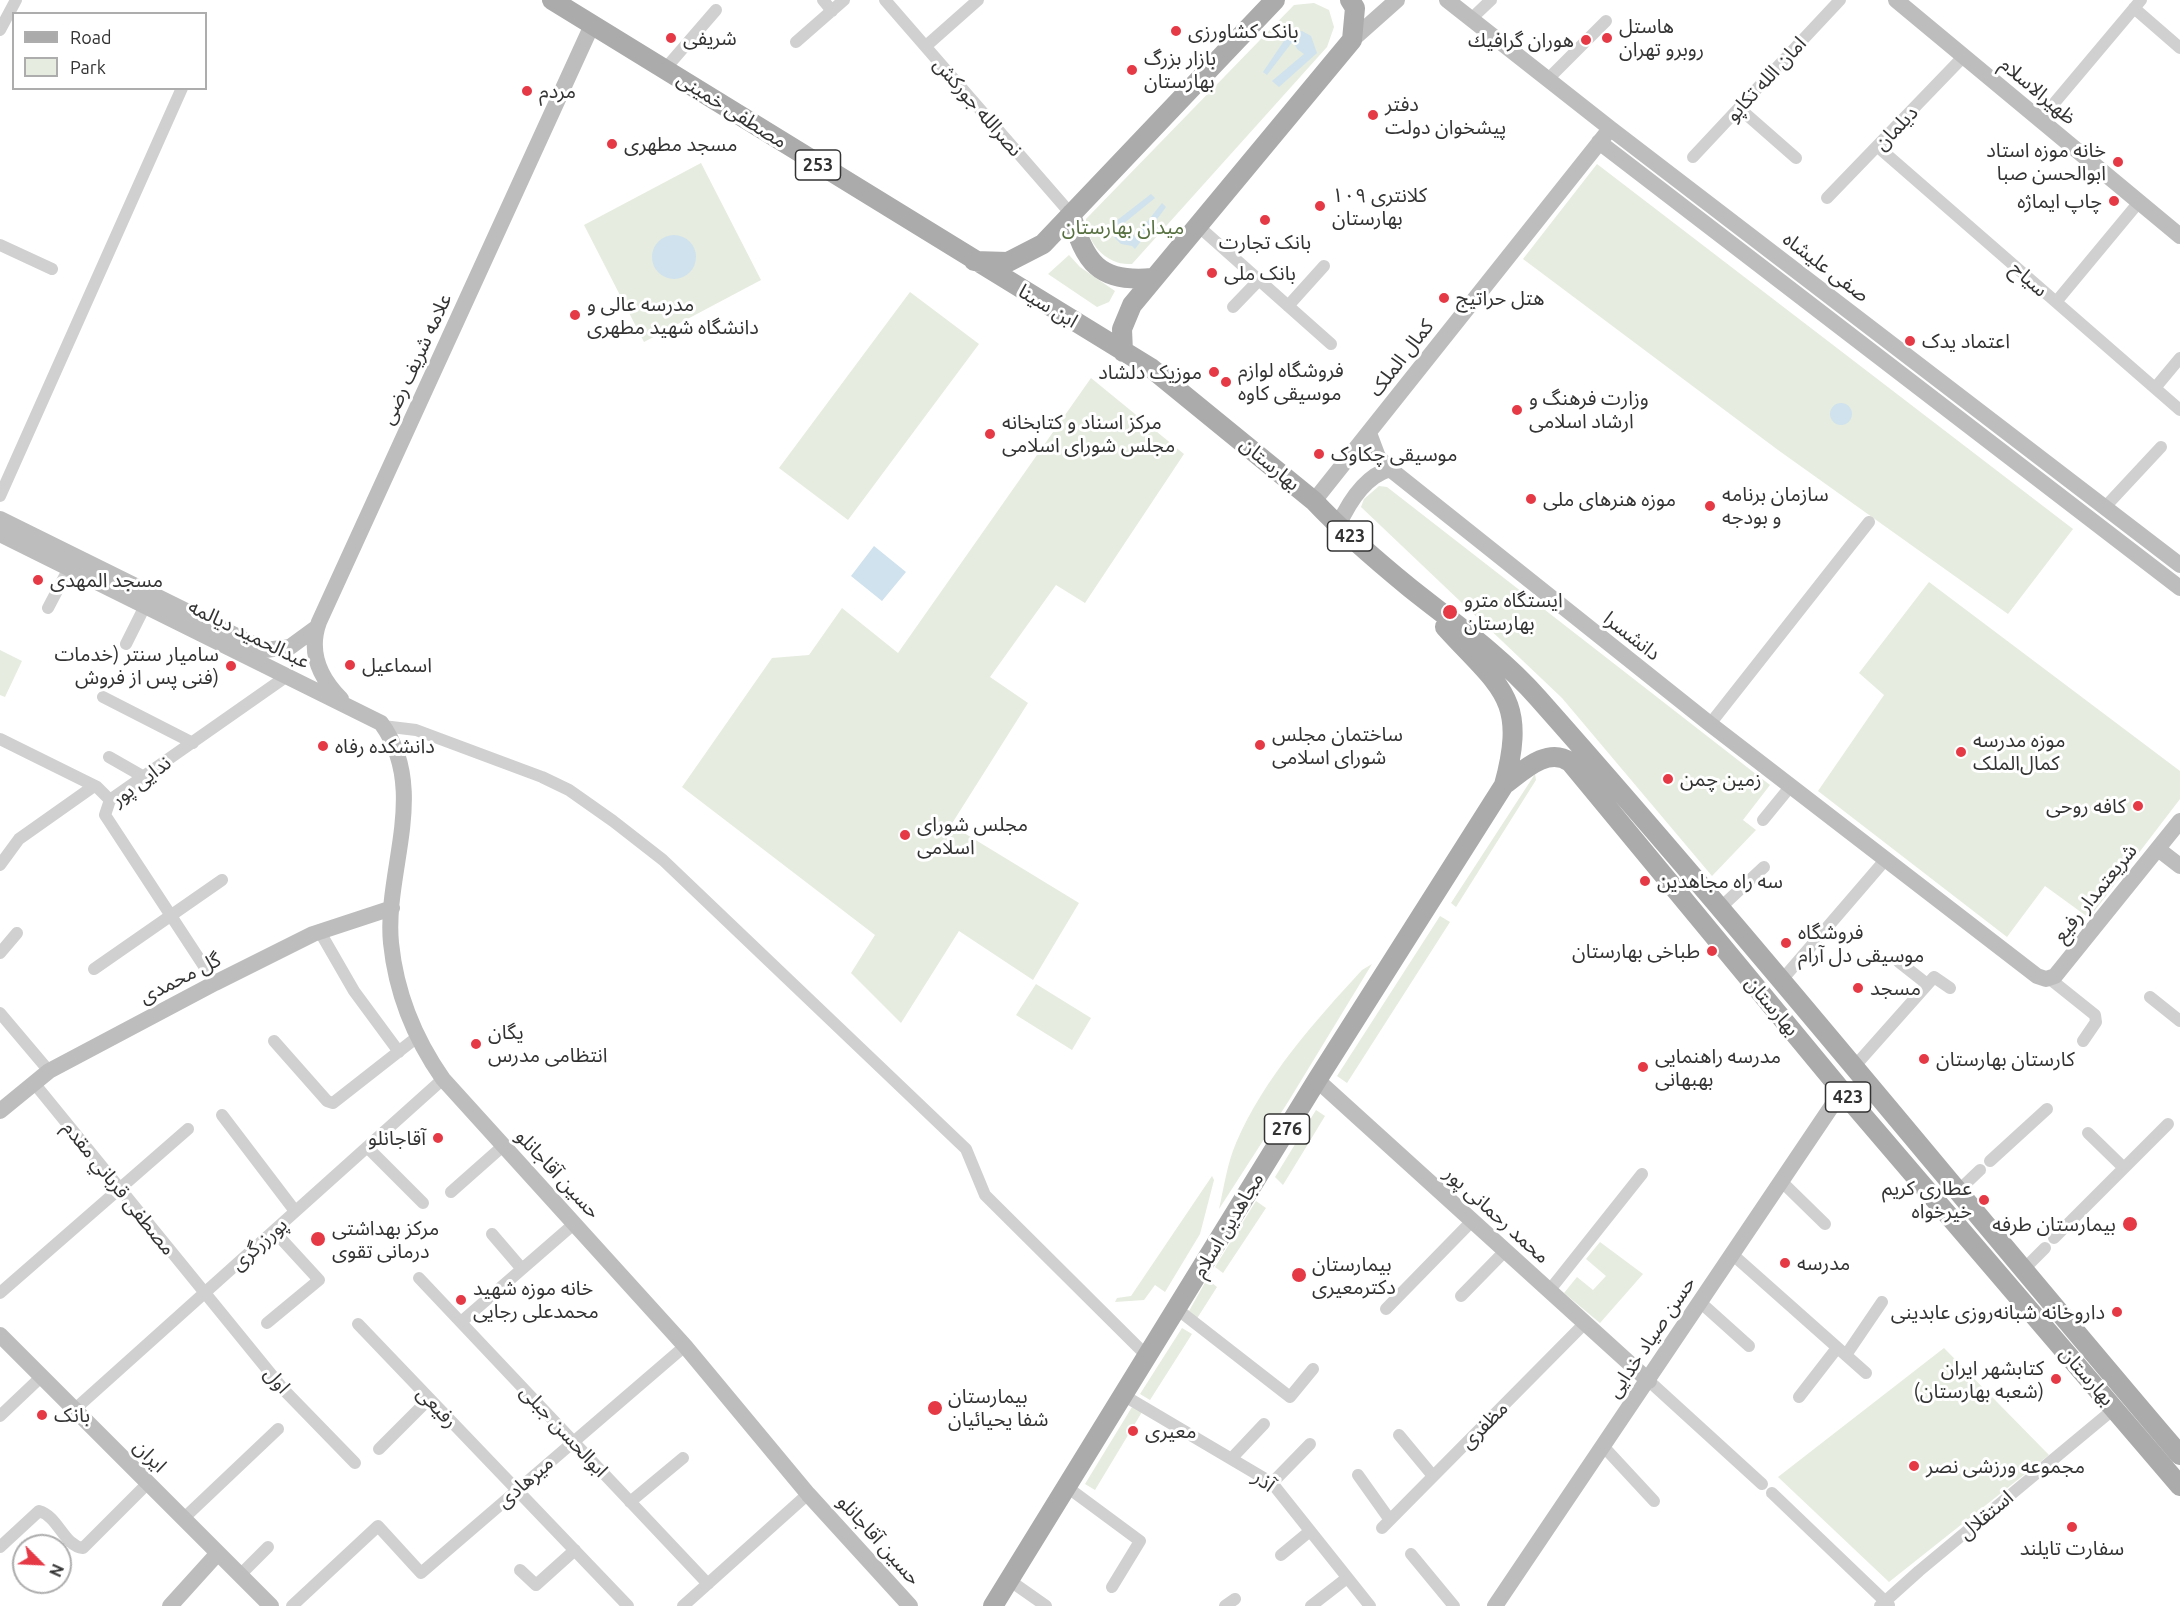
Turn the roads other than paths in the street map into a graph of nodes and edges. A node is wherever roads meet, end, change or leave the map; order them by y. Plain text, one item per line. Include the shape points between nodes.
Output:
1 (16, 0) edge
2 (552, 0) edge
3 (823, 0) edge
4 (844, 0) edge
5 (885, 0) edge
6 (978, 0) edge
7 (1350, 0) edge
8 (1397, 0) edge
9 (1448, 0) edge
10 (1491, 0) edge
11 (1840, 0) edge
12 (1896, 0) edge
13 (1273, 1) edge
14 (2137, 4) edge
15 (716, 10) dead end
16 (832, 11) junction
17 (3, 15) edge
18 (1472, 18) junction
19 (1606, 21) dead end
20 (592, 25) junction
21 (0, 30) edge
22 (1352, 40) junction
23 (796, 42) dead end
24 (926, 46) junction
25 (2180, 48) edge
26 (1964, 56) junction
27 (665, 69) junction
28 (1548, 79) junction
29 (181, 90) edge
30 (1739, 108) junction
31 (2040, 120) junction
32 (1611, 129) junction
33 (1599, 142) junction
34 (1878, 147) junction
35 (1693, 157) dead end
36 (1796, 158) dead end
37 (1827, 198) dead end
38 (2139, 202) junction
39 (1071, 214) junction
40 (1197, 225) junction
41 (2180, 236) edge
42 (0, 245) edge
43 (972, 261) junction
44 (1324, 266) dead end
45 (52, 269) dead end
46 (1152, 278) junction
47 (1259, 280) junction
48 (2056, 302) junction
49 (1288, 306) junction
50 (1233, 307) dead end
51 (1331, 344) dead end
52 (1124, 352) junction
53 (2180, 358) edge
54 (2155, 388) junction
55 (2180, 410) edge
56 (1369, 433) junction
57 (2162, 447) dead end
58 (1390, 469) junction
59 (0, 496) edge
60 (1314, 501) junction
61 (2106, 506) junction
62 (0, 519) edge
63 (1869, 522) dead end
64 (1338, 526) junction
65 (0, 534) edge
66 (2178, 560) edge
67 (69, 568) junction
68 (2162, 574) junction
69 (1408, 587) junction
70 (2180, 588) edge
71 (145, 606) junction
72 (48, 608) dead end
73 (316, 628) junction
74 (126, 644) dead end
75 (282, 649) junction
76 (287, 676) junction
77 (103, 697) dead end
78 (349, 707) junction
79 (1710, 724) junction
80 (382, 726) junction
81 (0, 739) edge
82 (193, 743) junction
83 (109, 757) dead end
84 (144, 777) junction
85 (1504, 785) junction
86 (94, 786) junction
87 (1790, 787) junction
88 (110, 800) junction
89 (1763, 820) dead end
90 (2180, 821) edge
91 (2158, 849) junction
92 (1886, 859) junction
93 (0, 865) edge
94 (2180, 866) edge
95 (1764, 867) dead end
96 (222, 880) dead end
97 (392, 908) junction
98 (1720, 908) junction
99 (170, 915) junction
100 (320, 932) junction
101 (17, 933) dead end
102 (0, 953) edge
103 (1899, 962) dead end
104 (94, 969) dead end
105 (2044, 977) junction
106 (1781, 981) junction
107 (215, 984) junction
108 (1927, 984) junction
109 (1950, 988) dead end
110 (2150, 997) dead end
111 (0, 1013) edge
112 (2179, 1017) edge
113 (417, 1038) junction
114 (274, 1041) dead end
115 (2083, 1041) dead end
116 (399, 1052) junction
117 (1854, 1067) junction
118 (49, 1071) junction
119 (443, 1079) junction
120 (1317, 1080) junction
121 (34, 1083) junction
122 (1842, 1091) junction
123 (2047, 1109) dead end
124 (0, 1111) edge
125 (222, 1115) dead end
126 (2168, 1124) dead end
127 (188, 1130) dead end
128 (2088, 1133) dead end
129 (503, 1146) junction
130 (367, 1147) junction
131 (1990, 1161) dead end
132 (2124, 1168) junction
133 (1980, 1170) dead end
134 (1642, 1174) dead end
135 (1781, 1181) junction
136 (119, 1189) junction
137 (1958, 1191) junction
138 (451, 1192) dead end
139 (423, 1203) dead end
140 (296, 1211) junction
141 (1472, 1221) junction
142 (575, 1223) junction
143 (1825, 1224) dead end
144 (274, 1231) junction
145 (492, 1234) dead end
146 (2054, 1238) dead end
147 (2044, 1248) dead end
148 (1505, 1251) junction
149 (1732, 1254) junction
150 (522, 1269) junction
151 (2024, 1269) junction
152 (419, 1278) dead end
153 (1549, 1291) junction
154 (0, 1293) edge
155 (204, 1293) junction
156 (1461, 1296) dead end
157 (1700, 1302) junction
158 (1882, 1302) dead end
159 (1177, 1309) junction
160 (1386, 1310) dead end
161 (461, 1322) junction
162 (267, 1323) dead end
163 (1585, 1323) junction
164 (358, 1324) dead end
165 (0, 1335) edge
166 (685, 1346) junction
167 (1749, 1346) dead end
168 (1841, 1352) junction
169 (1146, 1355) junction
170 (1313, 1369) dead end
171 (1866, 1373) dead end
172 (41, 1377) junction
173 (1649, 1381) junction
174 (1123, 1395) junction
175 (1799, 1397) dead end
176 (429, 1399) junction
177 (2115, 1408) junction
178 (74, 1410) junction
179 (0, 1416) edge
180 (1264, 1424) dead end
181 (278, 1429) dead end
182 (1400, 1435) dead end
183 (573, 1441) junction
184 (1310, 1444) dead end
185 (1603, 1446) junction
186 (379, 1449) dead end
187 (2180, 1455) edge
188 (683, 1458) dead end
189 (1231, 1459) junction
190 (355, 1463) dead end
191 (1358, 1475) dead end
192 (1433, 1476) junction
193 (148, 1483) junction
194 (1272, 1483) junction
195 (1762, 1484) dead end
196 (2180, 1486) edge
197 (1067, 1487) junction
198 (516, 1489) junction
199 (1772, 1493) dead end
200 (808, 1494) junction
201 (1654, 1501) dead end
202 (630, 1502) junction
203 (183, 1519) junction
204 (1310, 1531) junction
205 (0, 1547) edge
206 (268, 1547) dead end
207 (575, 1551) junction
208 (218, 1553) junction
209 (1411, 1554) dead end
210 (1281, 1555) dead end
211 (520, 1570) dead end
212 (240, 1575) junction
213 (1347, 1578) junction
214 (1009, 1580) junction
215 (708, 1584) junction
216 (1112, 1587) dead end
217 (1885, 1605) edge
218 (170, 1606) edge
219 (271, 1606) edge
220 (292, 1606) edge
221 (628, 1606) edge
222 (683, 1606) edge
223 (910, 1606) edge
224 (985, 1606) edge
225 (993, 1606) edge
226 (1046, 1606) edge
227 (1311, 1606) edge
228 (1370, 1606) edge
229 (1454, 1606) edge
230 (1495, 1606) edge

1 - 17 street
2 - 20 main road, مصطفی خمینی / 253
3 - 16 street
4 - 16 street
5 - 24 street, نصرالله جورکش
6 - 24 street
7 - 22 main road via 1355,8
8 - 22 main road
9 - 18 main road, صفی علیشاه
10 - 18 street
11 - 30 street, امان الله تکاپو
12 - 26 main road, ظهیرالاسلام
13 - 39 main road
14 - 25 street
14 - 31 street
15 - 27 street
16 - 23 street
17 - 21 street
18 - 28 main road, صفی علیشاه
19 - 28 street
20 - 27 main road, مصطفی خمینی / 253
20 - 73 main road, علامه شریف رضی
22 - 40 main road
24 - 39 street, نصرالله جورکش
26 - 31 main road, ظهیرالاسلام
26 - 34 street, دیلمان
27 - 43 main road, مصطفی خمینی / 253
28 - 32 main road, صفی علیشاه
29 - 59 street
30 - 35 street, امان الله تکاپو
30 - 36 street
31 - 38 main road, ظهیرالاسلام
32 - 33 main road, کمال الملک
32 - 61 main road, صفی علیشاه
33 - 56 main road, کمال الملک
33 - 68 main road, صفی علیشاه
34 - 37 street, دیلمان
34 - 48 street, سیاح
38 - 41 main road, ظهیرالاسلام
38 - 48 street
39 - 43 main road via 1028,254 1008,262
39 - 46 main road via 1087,256 1105,273 1128,280
40 - 46 main road
40 - 47 street
42 - 45 street
43 - 52 main road, ابن سینا
44 - 49 street
46 - 52 main road via 1131,305 1122,329
47 - 49 street
47 - 50 street
48 - 54 street, سیاح
49 - 51 street
52 - 60 main road, بهارستان / 423 via 1150,368
53 - 54 street
54 - 55 street, سیاح
56 - 58 main road, دانشسرا via 1378,457
56 - 60 main road, کمال الملک
57 - 61 street
58 - 64 main road via 1373,477 1351,502
58 - 79 main road, دانشسرا
60 - 64 main road, بهارستان / 423
61 - 66 main road, صفی علیشاه
62 - 75 main road, عبدالحمید دیالمه via 255,647
63 - 79 street
64 - 69 main road, بهارستان / 423
65 - 67 main road, عبدالحمید دیالمه
66 - 68 street
67 - 71 main road, عبدالحمید دیالمه
67 - 72 street
68 - 70 main road, صفی علیشاه
69 - 85 main road, بهارستان via 1497,685 1510,705 1514,736
69 - 98 main road, بهارستان / 423 via 1484,646 1536,695
71 - 74 street
71 - 76 main road, عبدالحمید دیالمه
73 - 75 main road, عبدالحمید دیالمه via 303,640
73 - 78 main road, علامه شریف رضی via 316,662 330,688
75 - 76 main road
76 - 78 main road, عبدالحمید دیالمه
76 - 82 street, ندایی پور
77 - 82 street
78 - 80 main road
79 - 87 main road, دانشسرا
80 - 97 main road, حسین آقاجانلو via 401,773 404,816
80 - 169 street via 416,730 542,777 569,790 663,860 966,1149 985,1195
81 - 86 street
82 - 84 street, ندایی پور
83 - 84 street
84 - 88 street, ندایی پور
85 - 120 main road, مجاهدین اسلام / 276
85 - 122 main road, بهارستان / 423 via 1544,758 1559,756 1570,762
86 - 88 street
86 - 93 street via 19,839
87 - 89 street
87 - 92 main road, دانشسرا
88 - 99 street, ندایی پور via 105,815
90 - 91 main road, شریعتمدار رفیع
91 - 94 main road
91 - 105 main road, شریعتمدار رفیع via 2060,970
92 - 105 main road, دانشسرا
92 - 106 street
95 - 98 street
96 - 99 street
97 - 100 main road, گل محمدی
97 - 113 main road, حسین آقاجانلو via 391,942 402,996
98 - 106 main road, بهارستان / 423
99 - 104 street
99 - 107 street, ندایی پور
100 - 107 main road, گل محمدی
100 - 116 street via 354,991
101 - 102 street
103 - 108 street
105 - 115 street via 2095,1015 2096,1022
106 - 117 main road, بهارستان / 423
107 - 118 main road, گل محمدی
108 - 109 street via 1934,977
108 - 117 street
110 - 112 street
111 - 118 street
113 - 116 street
113 - 119 main road, حسین آقاجانلو
114 - 116 street via 330,1103 340,1101
117 - 137 main road, بهارستان / 423
118 - 121 main road, گل محمدی
119 - 129 main road, حسین آقاجانلو
119 - 130 street, پورزرگری
120 - 141 main road, محمد رحمانی پور
120 - 159 main road, مجاهدین اسلام / 276
121 - 124 main road, گل محمدی
121 - 136 street, مصطفی قرباني مقدم
122 - 135 main road, حسن صیاد خدایی
122 - 177 main road, بهارستان / 423
123 - 131 street
125 - 140 street
126 - 132 street
127 - 136 street
128 - 132 street
129 - 138 street
129 - 142 main road, حسین آقاجانلو
130 - 139 street
130 - 140 street, پورزرگری
132 - 146 street
133 - 137 street
134 - 153 street
135 - 143 street
135 - 149 main road, حسن صیاد خدایی
136 - 154 street
136 - 155 street, مصطفی قرباني مقدم
137 - 151 main road, بهارستان / 423
140 - 144 street, پورزرگری
141 - 148 main road, محمد رحمانی پور
141 - 160 street
142 - 150 street
142 - 166 main road, حسین آقاجانلو
144 - 155 street, پورزرگری
144 - 162 street via 319,1280
145 - 150 street
147 - 151 street
148 - 153 main road, محمد رحمانی پور
148 - 156 street
149 - 157 main road, حسن صیاد خدایی
149 - 168 street
150 - 161 street
151 - 187 main road, بهارستان / 423
152 - 161 street, ابوالحسن جبلی
153 - 163 main road, محمد رحمانی پور
155 - 178 street, پورزرگری
155 - 190 street, اول via 284,1390
157 - 167 street
157 - 173 main road, حسن صیاد خدایی
158 - 168 street
159 - 169 main road, مجاهدین اسلام / 276
159 - 170 street via 1290,1397
161 - 183 street, ابوالحسن جبلی
163 - 173 main road, محمد رحمانی پور
163 - 192 street, مظفری
164 - 176 street, رفیعی
165 - 172 main road, ایران
166 - 183 street, میرهادی
166 - 200 main road, حسین آقاجانلو
168 - 171 street
168 - 175 street
169 - 174 main road, مجاهدین اسلام / 276
172 - 178 main road, ایران
172 - 179 street
173 - 185 main road, حسن صیاد خدایی
173 - 195 street
174 - 189 street, آذر
174 - 197 main road, مجاهدین اسلام / 276
176 - 186 street
176 - 198 street, رفیعی
177 - 196 main road, بهارستان / 423
177 - 217 street, استقلال
178 - 193 main road, ایران
180 - 189 street
181 - 203 street
182 - 192 street
183 - 198 street, میرهادی
183 - 202 street, ابوالحسن جبلی
184 - 194 street
185 - 201 street
185 - 230 main road, حسن صیاد خدایی
188 - 202 street
189 - 194 street, آذر
191 - 192 street, مظفری via 1386,1524
193 - 203 main road, ایران
193 - 205 street via 83,1548 39,1511
194 - 204 street, آذر
197 - 214 main road, مجاهدین اسلام / 276
197 - 216 street via 1140,1541
198 - 207 street, رفیعی
198 - 220 street, میرهادی via 421,1573 378,1526
199 - 217 street
200 - 215 street
200 - 223 main road, حسین آقاجانلو
202 - 215 street, ابوالحسن جبلی
203 - 208 main road, ایران
204 - 210 street
204 - 213 street, آذر
206 - 212 street
207 - 211 street via 536,1586
207 - 221 street, رفیعی
208 - 212 main road, ایران
208 - 218 main road
209 - 229 street
212 - 219 main road, ایران
213 - 227 street
213 - 228 street, آذر
214 - 224 main road
214 - 225 main road, مجاهدین اسلام / 276
214 - 226 street
215 - 222 street

